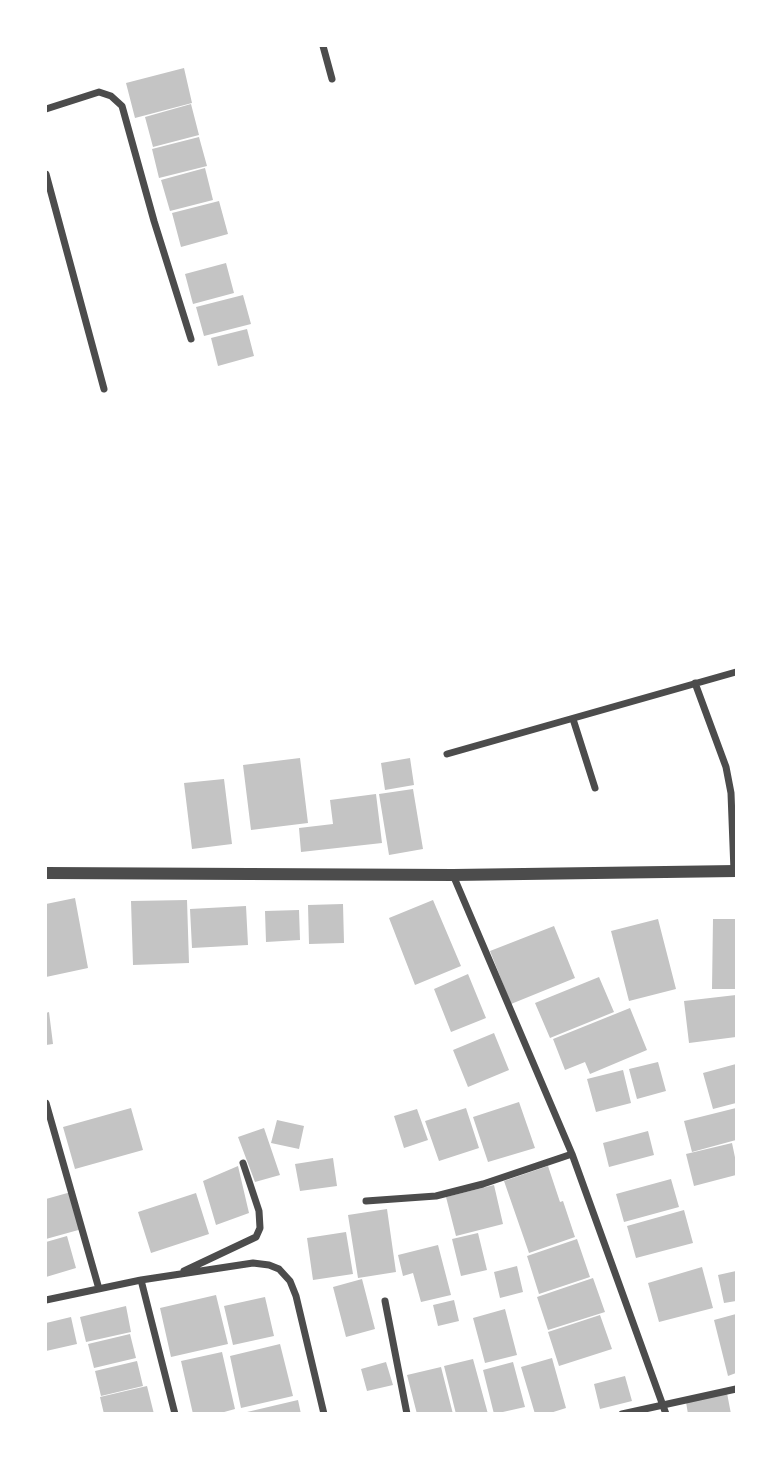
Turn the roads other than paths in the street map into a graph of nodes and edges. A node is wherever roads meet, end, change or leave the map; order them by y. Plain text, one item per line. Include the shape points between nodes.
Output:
1 (323, 46) edge
2 (332, 79) dead end
3 (46, 109) edge
4 (46, 174) edge
5 (191, 339) dead end
6 (104, 389) dead end
7 (737, 672) edge
8 (695, 683) junction
9 (573, 719) junction
10 (447, 754) dead end
11 (595, 788) dead end
12 (735, 871) edge
13 (46, 873) edge
14 (453, 875) junction
15 (46, 1103) edge
16 (572, 1154) junction
17 (243, 1163) dead end
18 (366, 1201) dead end
19 (173, 1275) junction
20 (141, 1280) junction
21 (99, 1289) junction
22 (46, 1300) edge
23 (385, 1301) dead end
24 (737, 1389) edge
25 (663, 1405) junction
26 (175, 1413) edge
27 (324, 1413) edge
28 (407, 1413) edge
29 (622, 1413) edge
30 (666, 1413) edge

1 - 2 street
3 - 5 street via 99,92 122,106
4 - 6 street
7 - 8 street
8 - 9 street
8 - 12 street via 726,767
9 - 10 street
9 - 11 street
12 - 14 street
13 - 14 street
14 - 16 street
15 - 21 street
16 - 18 street via 436,1196
16 - 25 street
17 - 19 street via 259,1211 256,1237
19 - 20 street
19 - 27 street via 253,1263 286,1274 296,1296
20 - 21 street
20 - 26 street
21 - 22 street
23 - 28 street
24 - 25 street
25 - 29 street
25 - 30 street

